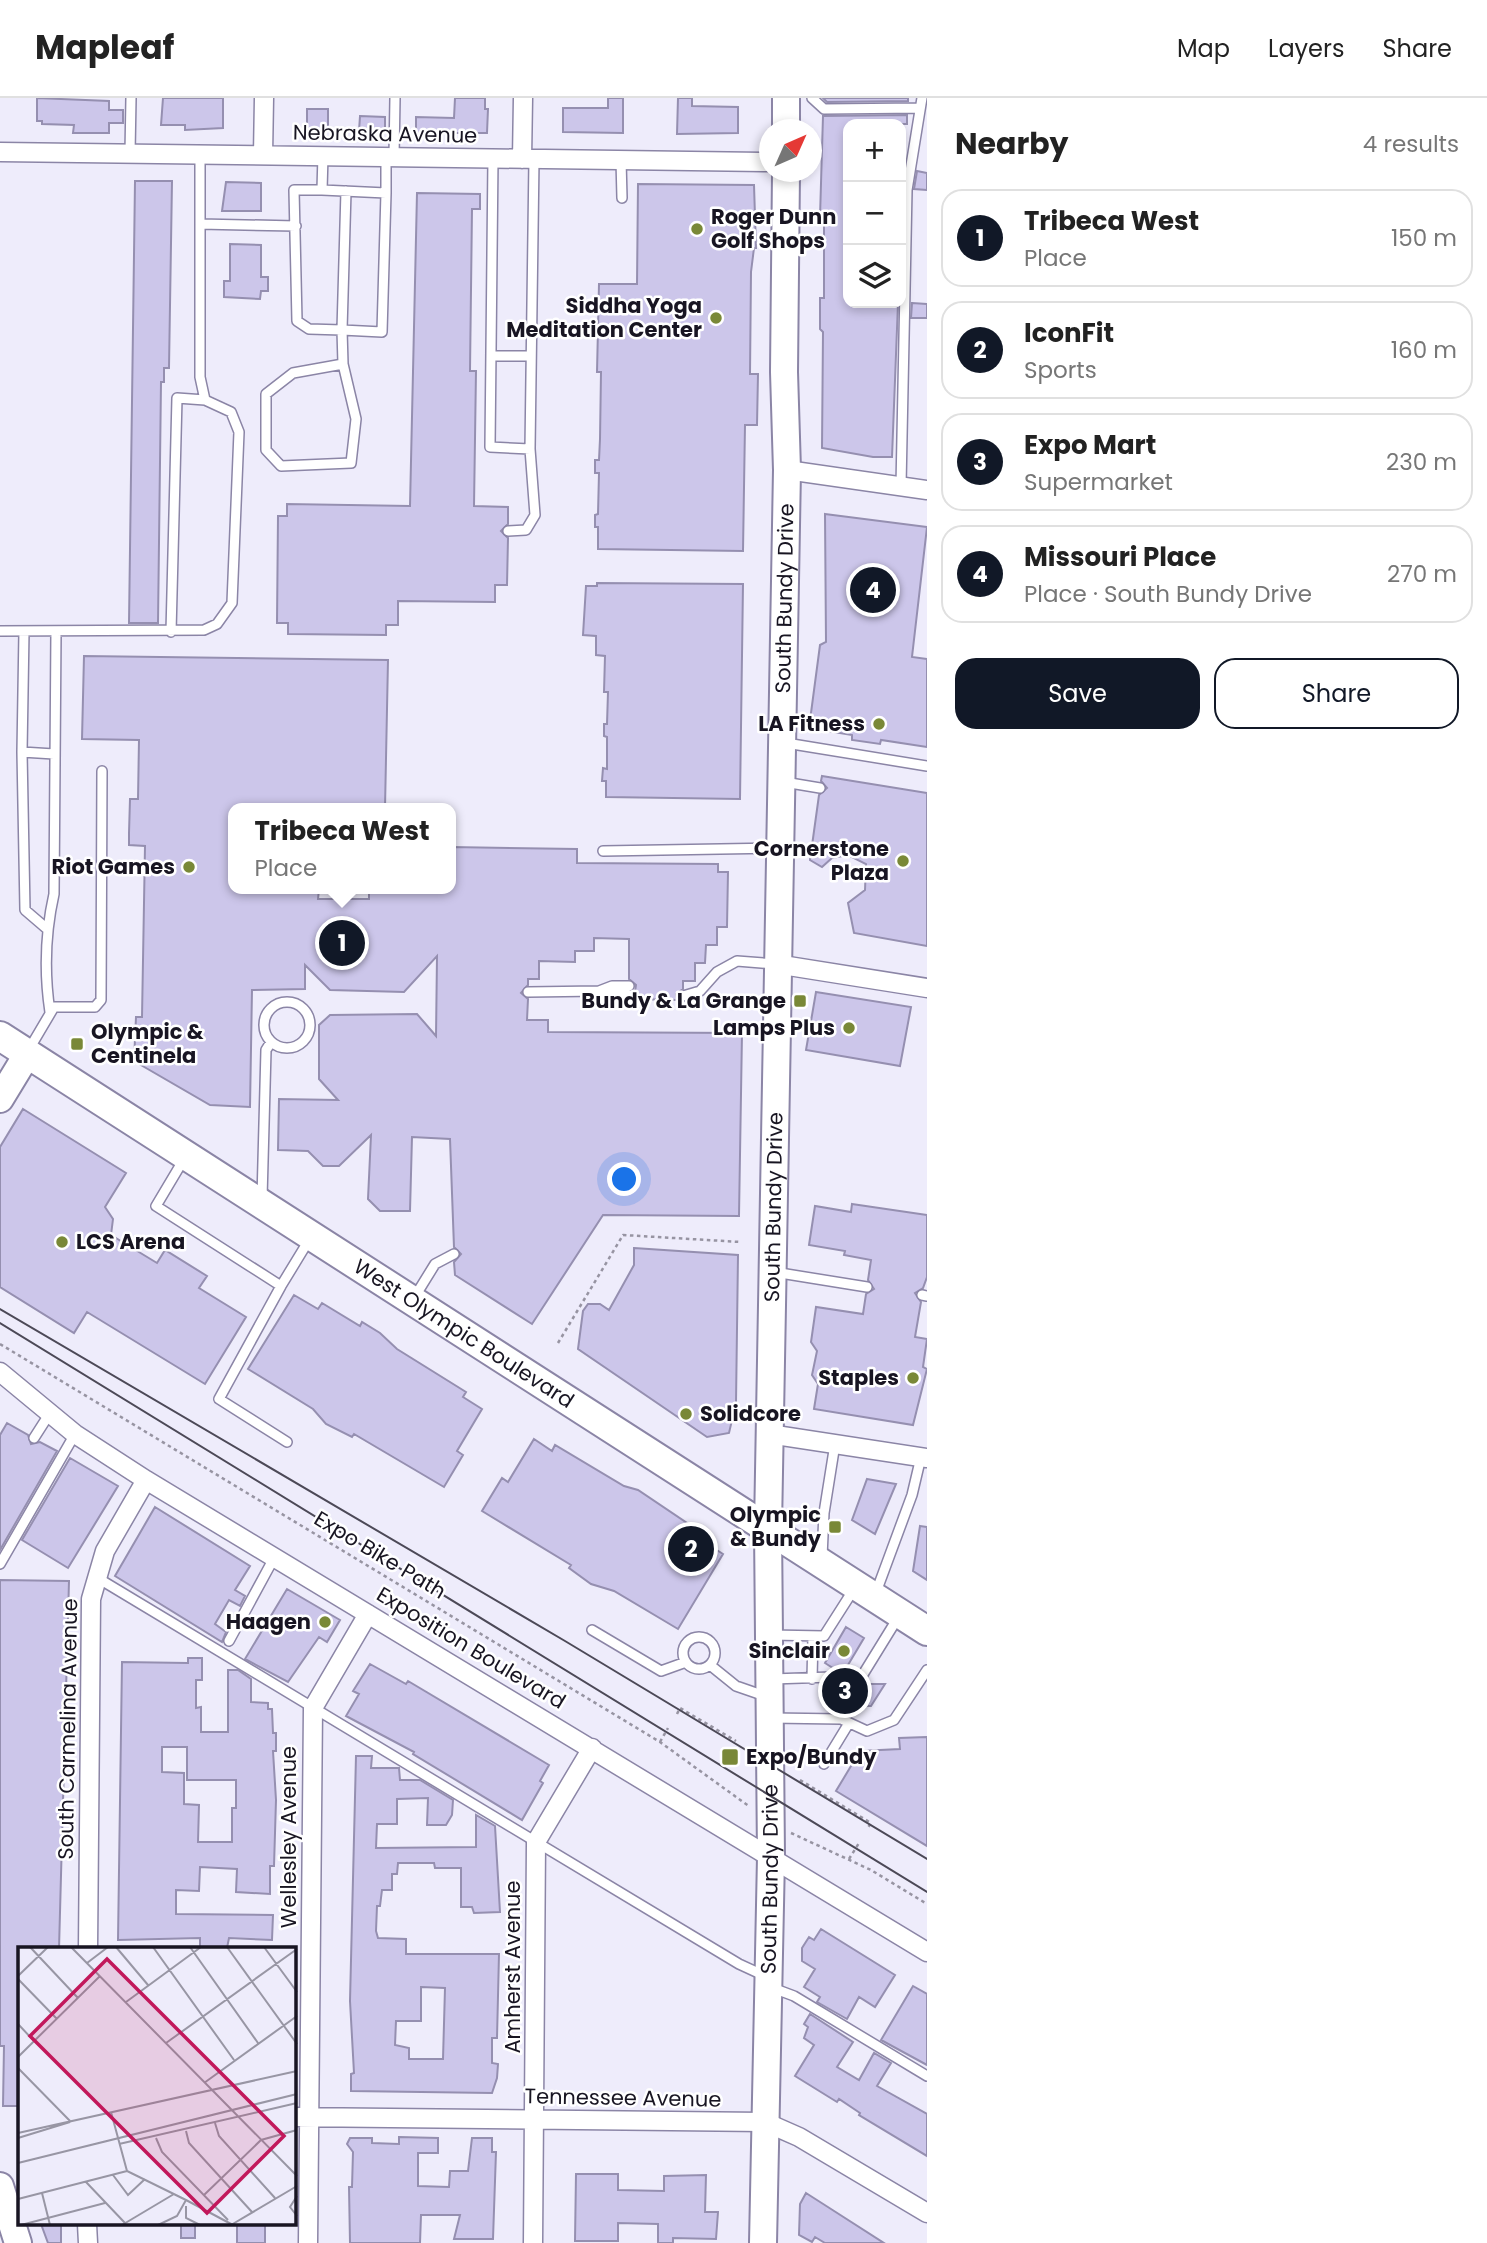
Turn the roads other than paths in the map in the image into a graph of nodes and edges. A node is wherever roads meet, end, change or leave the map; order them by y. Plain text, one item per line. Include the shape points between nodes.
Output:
1 (131, 98) edge
2 (264, 98) edge
3 (395, 98) edge
4 (523, 98) edge
5 (786, 98) edge
6 (812, 98) edge
7 (921, 103) edge
8 (786, 119) edge
9 (0, 152) edge
10 (130, 153) junction
11 (200, 154) junction
12 (263, 155) junction
13 (323, 156) junction
14 (390, 156) junction
15 (494, 158) junction
16 (528, 159) junction
17 (621, 160) junction
18 (759, 162) edge
19 (786, 182) edge
20 (323, 190) junction
21 (346, 191) junction
22 (386, 193) junction
23 (622, 198) dead end
24 (200, 224) junction
25 (296, 226) junction
26 (342, 330) junction
27 (492, 356) junction
28 (531, 356) junction
29 (343, 364) junction
30 (205, 400) junction
31 (530, 449) junction
32 (787, 470) junction
33 (901, 486) junction
34 (927, 490) edge
35 (508, 531) dead end
36 (0, 631) edge
37 (24, 631) junction
38 (56, 631) junction
39 (172, 632) junction
40 (781, 743) junction
41 (22, 752) junction
42 (54, 754) junction
43 (927, 765) edge
44 (102, 771) dead end
45 (780, 781) junction
46 (820, 788) dead end
47 (779, 848) junction
48 (603, 851) dead end
49 (46, 928) junction
50 (776, 964) junction
51 (927, 988) edge
52 (629, 991) dead end
53 (528, 992) dead end
54 (687, 992) dead end
55 (50, 1012) junction
56 (0, 1036) edge
57 (271, 1042) junction
58 (28, 1053) junction
59 (0, 1099) edge
60 (187, 1154) junction
61 (262, 1203) junction
62 (312, 1235) junction
63 (454, 1254) dead end
64 (772, 1272) junction
65 (281, 1286) junction
66 (867, 1287) dead end
67 (413, 1300) junction
68 (0, 1372) edge
69 (50, 1413) junction
70 (75, 1434) junction
71 (769, 1434) junction
72 (34, 1438) dead end
73 (287, 1442) dead end
74 (835, 1444) junction
75 (924, 1457) edge
76 (146, 1480) junction
77 (768, 1528) junction
78 (274, 1558) junction
79 (822, 1563) junction
80 (0, 1564) edge
81 (96, 1577) junction
82 (865, 1591) junction
83 (900, 1613) junction
84 (368, 1614) junction
85 (592, 1630) dead end
86 (927, 1631) edge
87 (769, 1635) junction
88 (813, 1636) junction
89 (229, 1641) dead end
90 (686, 1662) junction
91 (710, 1665) junction
92 (927, 1670) edge
93 (812, 1679) junction
94 (770, 1698) junction
95 (313, 1708) junction
96 (849, 1723) junction
97 (593, 1748) junction
98 (824, 1764) dead end
99 (536, 1842) junction
100 (771, 1857) junction
101 (88, 1947) edge
102 (927, 1952) edge
103 (770, 1983) junction
104 (927, 2076) edge
105 (302, 2117) edge
106 (536, 2119) junction
107 (765, 2122) junction
108 (0, 2186) edge
109 (927, 2213) edge
110 (18, 2243) edge
111 (308, 2243) edge
112 (533, 2243) edge
113 (763, 2243) edge

1 - 10 lane
2 - 12 street
3 - 14 lane
4 - 16 street
5 - 8 main road
6 - 7 lane via 824,109
7 - 33 lane via 906,190
9 - 10 street, Nebraska Avenue
10 - 11 street, Nebraska Avenue
11 - 12 street, Nebraska Avenue
11 - 24 lane
12 - 13 street, Nebraska Avenue
13 - 14 street, Nebraska Avenue
13 - 20 lane
14 - 15 street, Nebraska Avenue
14 - 22 lane
15 - 16 street, Nebraska Avenue
15 - 27 lane
16 - 17 street, Nebraska Avenue
16 - 28 lane
17 - 18 street, Nebraska Avenue
17 - 23 lane
19 - 32 main road, South Bundy Drive
20 - 21 lane
20 - 25 lane via 294,190
21 - 22 lane
21 - 26 lane
22 - 26 lane via 382,332
24 - 25 lane
24 - 30 lane via 200,377
25 - 26 lane via 297,321 309,329
26 - 29 lane
27 - 28 lane
27 - 31 lane via 490,447
28 - 31 lane
29 - 29 lane via 356,419 351,463 281,466 266,450 266,394 293,373
30 - 39 lane via 177,398
30 - 39 lane via 231,412 239,432 232,603 217,624 204,630
31 - 35 lane via 535,515 526,530
32 - 33 street
32 - 40 main road, South Bundy Drive
33 - 34 street
36 - 37 lane
37 - 38 lane
37 - 41 lane
38 - 39 lane
38 - 42 lane
40 - 43 lane
40 - 45 main road, South Bundy Drive
41 - 42 lane
41 - 49 lane via 25,910
42 - 49 lane via 54,894
44 - 55 lane via 101,1000 95,1007 54,1007
45 - 46 lane
45 - 47 main road, South Bundy Drive
47 - 48 lane
47 - 50 main road, South Bundy Drive
49 - 55 lane
50 - 51 street
50 - 54 lane via 737,961 724,967 700,991
50 - 64 main road, South Bundy Drive
52 - 53 lane via 610,995 599,991
55 - 58 lane
56 - 58 main road, West Olympic Boulevard
57 - 57 lane via 264,1020 272,1007 294,1002 307,1012 309,1034 299,1045 285,1048
57 - 61 lane via 266,1050
58 - 59 main road
58 - 60 main road, West Olympic Boulevard
60 - 61 main road, West Olympic Boulevard
60 - 65 lane via 156,1206
61 - 62 main road, West Olympic Boulevard
62 - 65 lane
62 - 67 main road, West Olympic Boulevard
63 - 67 lane via 435,1264
64 - 66 lane
64 - 71 main road, South Bundy Drive
65 - 73 lane via 219,1399
67 - 77 main road, West Olympic Boulevard
68 - 69 street, Exposition Boulevard
69 - 70 street, Exposition Boulevard
69 - 72 lane
70 - 76 street, Exposition Boulevard
70 - 80 lane
71 - 74 street
71 - 77 main road, South Bundy Drive
74 - 75 street
74 - 79 lane
75 - 82 lane via 912,1495
76 - 78 street, Exposition Boulevard
76 - 81 street, South Carmelina Avenue via 105,1551
77 - 79 main road, West Olympic Boulevard
77 - 87 main road, South Bundy Drive
78 - 84 street, Exposition Boulevard
78 - 89 lane
79 - 82 main road, West Olympic Boulevard
81 - 95 lane
81 - 101 street, South Carmelina Avenue via 90,1599
82 - 83 main road, West Olympic Boulevard
82 - 88 lane via 824,1636
83 - 86 main road, West Olympic Boulevard
83 - 93 lane via 862,1676
84 - 95 street, Wellesley Avenue
84 - 97 street, Exposition Boulevard
85 - 90 lane via 661,1671
87 - 88 lane
87 - 94 main road, South Bundy Drive
88 - 93 lane
90 - 91 lane via 700,1669
90 - 91 lane via 684,1646 701,1636 711,1641 715,1650
91 - 94 lane via 736,1686
92 - 96 lane via 894,1720 867,1731
93 - 94 lane
94 - 96 lane
94 - 100 main road, South Bundy Drive
95 - 99 lane
95 - 105 street, Wellesley Avenue
96 - 98 lane
97 - 99 street
97 - 100 street, Exposition Boulevard
99 - 103 lane
99 - 106 street, Amherst Avenue
100 - 102 street, Exposition Boulevard
100 - 103 main road, South Bundy Drive
103 - 104 lane
103 - 107 main road, South Bundy Drive
105 - 106 street, Tennessee Avenue
105 - 111 street, Wellesley Avenue
106 - 107 street, Tennessee Avenue
106 - 112 street, Amherst Avenue
107 - 109 street, Tennessee Avenue via 799,2137
107 - 113 main road, South Bundy Drive
108 - 110 main road

